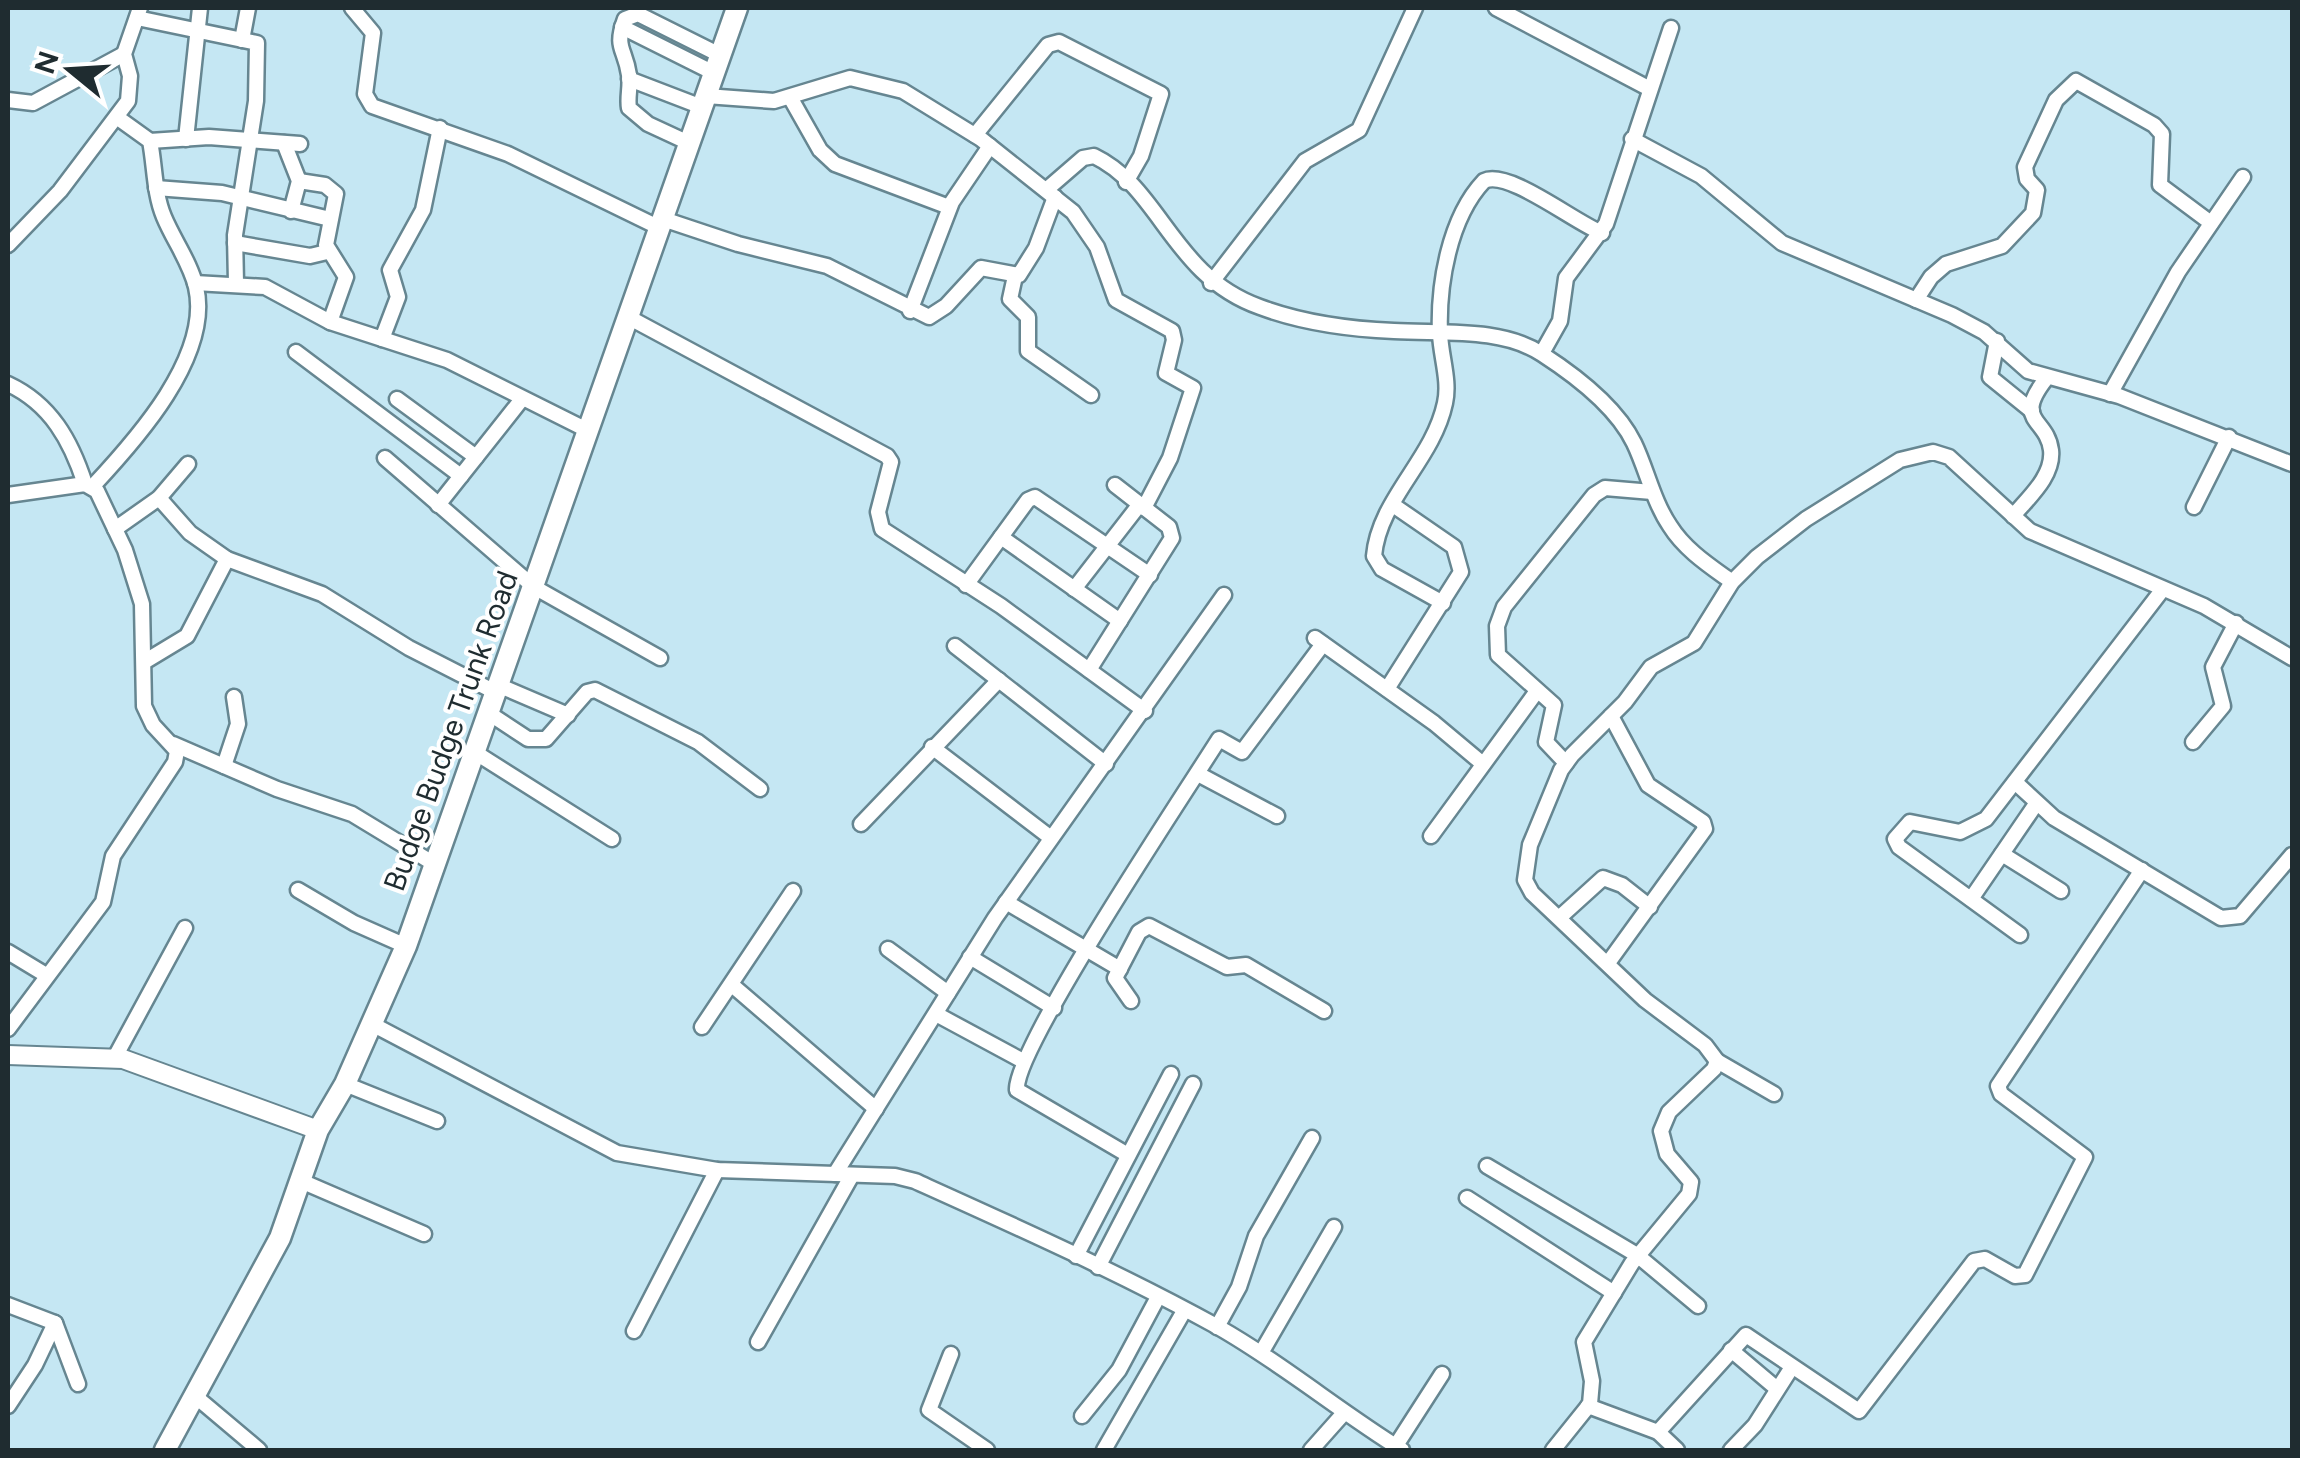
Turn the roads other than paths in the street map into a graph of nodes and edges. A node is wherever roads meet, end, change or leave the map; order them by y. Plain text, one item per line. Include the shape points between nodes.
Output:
1 (200, 8) edge
2 (248, 8) edge
3 (352, 8) edge
4 (737, 8) edge
5 (1415, 8) edge
6 (1496, 8) edge
7 (138, 13) edge
8 (1671, 28) dead end
9 (196, 31) junction
10 (242, 40) junction
11 (124, 54) junction
12 (717, 64) junction
13 (629, 79) junction
14 (1650, 89) junction
15 (790, 98) junction
16 (8, 100) edge
17 (704, 101) junction
18 (118, 118) junction
19 (440, 128) junction
20 (975, 135) junction
21 (186, 139) junction
22 (247, 139) junction
23 (1632, 139) junction
24 (150, 141) junction
25 (689, 143) junction
26 (990, 146) junction
27 (2243, 177) dead end
28 (299, 181) junction
29 (1126, 182) junction
30 (156, 188) junction
31 (1050, 194) junction
32 (240, 199) junction
33 (950, 207) junction
34 (291, 210) junction
35 (330, 219) junction
36 (2211, 223) junction
37 (661, 224) junction
38 (1602, 233) junction
39 (235, 244) junction
40 (8, 246) edge
41 (328, 252) junction
42 (1015, 276) junction
43 (195, 282) junction
44 (236, 283) junction
45 (1212, 283) junction
46 (1916, 300) junction
47 (910, 312) junction
48 (628, 317) junction
49 (330, 322) junction
50 (1440, 334) junction
51 (382, 339) junction
52 (1997, 341) junction
53 (296, 352) dead end
54 (1542, 353) junction
55 (2046, 380) junction
56 (8, 384) edge
57 (2110, 394) junction
58 (1091, 395) dead end
59 (397, 399) dead end
60 (522, 399) junction
61 (2032, 411) junction
62 (589, 431) junction
63 (2228, 438) junction
64 (476, 457) junction
65 (384, 458) dead end
66 (188, 464) dead end
67 (2292, 464) edge
68 (461, 476) junction
69 (89, 485) junction
70 (1115, 485) dead end
71 (1652, 492) junction
72 (8, 495) edge
73 (159, 498) junction
74 (438, 505) junction
75 (1393, 505) junction
76 (1142, 506) junction
77 (2194, 506) dead end
78 (2012, 516) junction
79 (114, 529) junction
80 (1000, 537) junction
81 (1108, 545) junction
82 (227, 559) junction
83 (1150, 575) junction
84 (1732, 582) junction
85 (966, 585) junction
86 (534, 587) junction
87 (2163, 588) junction
88 (1074, 589) junction
89 (1224, 595) dead end
90 (1443, 603) junction
91 (1120, 621) junction
92 (2236, 623) junction
93 (955, 646) dead end
94 (660, 658) dead end
95 (2292, 658) edge
96 (144, 662) junction
97 (1088, 670) junction
98 (998, 680) junction
99 (498, 689) junction
100 (1387, 689) junction
101 (1537, 691) junction
102 (234, 697) dead end
103 (1145, 711) junction
104 (490, 714) junction
105 (568, 715) junction
106 (1611, 716) junction
107 (2192, 742) dead end
108 (174, 744) junction
109 (932, 747) junction
110 (476, 752) junction
111 (1566, 763) junction
112 (1106, 764) junction
113 (1483, 764) junction
114 (224, 766) junction
115 (1198, 774) junction
116 (2015, 782) junction
117 (760, 788) dead end
118 (2036, 804) junction
119 (1277, 816) dead end
120 (861, 824) dead end
121 (1430, 836) dead end
122 (1052, 838) junction
123 (612, 839) dead end
124 (2002, 854) junction
125 (2292, 855) edge
126 (436, 864) junction
127 (2142, 870) junction
128 (298, 890) dead end
129 (793, 890) dead end
130 (2061, 890) dead end
131 (1971, 899) junction
132 (1006, 902) junction
133 (1650, 907) junction
134 (1560, 918) junction
135 (186, 928) dead end
136 (2020, 935) dead end
137 (406, 946) junction
138 (888, 949) dead end
139 (1087, 950) junction
140 (8, 952) edge
141 (970, 957) junction
142 (1608, 962) junction
143 (1120, 969) junction
144 (46, 975) junction
145 (732, 985) junction
146 (948, 993) junction
147 (1131, 1002) dead end
148 (1054, 1008) junction
149 (1324, 1011) dead end
150 (936, 1014) junction
151 (370, 1022) junction
152 (702, 1027) dead end
153 (8, 1029) edge
154 (8, 1055) edge
155 (114, 1059) junction
156 (1717, 1061) junction
157 (1023, 1062) junction
158 (1171, 1074) dead end
159 (344, 1084) junction
160 (1193, 1084) dead end
161 (1774, 1094) dead end
162 (876, 1109) junction
163 (437, 1121) dead end
164 (318, 1130) junction
165 (1312, 1138) dead end
166 (1128, 1155) junction
167 (1487, 1166) dead end
168 (717, 1170) junction
169 (835, 1174) junction
170 (852, 1174) junction
171 (301, 1181) junction
172 (1467, 1198) dead end
173 (1334, 1228) dead end
174 (424, 1234) dead end
175 (1637, 1255) junction
176 (1076, 1256) junction
177 (1098, 1268) junction
178 (1614, 1293) junction
179 (1158, 1297) junction
180 (8, 1305) edge
181 (1698, 1306) dead end
182 (1184, 1311) junction
183 (55, 1323) junction
184 (1216, 1327) junction
185 (634, 1331) dead end
186 (758, 1342) dead end
187 (1731, 1350) junction
188 (952, 1354) dead end
189 (1261, 1354) junction
190 (1792, 1367) junction
191 (1442, 1374) dead end
192 (78, 1384) dead end
193 (1776, 1388) junction
194 (195, 1396) junction
195 (8, 1406) edge
196 (1588, 1406) junction
197 (1344, 1413) junction
198 (1082, 1416) dead end
199 (1658, 1432) junction
200 (1399, 1449) edge
201 (165, 1450) edge
202 (259, 1450) edge
203 (987, 1450) edge
204 (1104, 1450) edge
205 (1311, 1450) edge
206 (1553, 1450) edge
207 (1677, 1450) edge
208 (1731, 1450) edge

1 - 9 street
2 - 10 street
3 - 19 street via 373,33 367,102
4 - 12 main road, Budge Budge Trunk Road
5 - 45 street via 1359,130 1305,161
6 - 14 street
7 - 9 street
7 - 11 street
8 - 14 street
9 - 10 street
9 - 21 street
10 - 22 street via 257,43 259,50
11 - 16 street via 33,103
11 - 18 street via 130,86
12 - 13 street via 622,28 618,47
12 - 17 main road, Budge Budge Trunk Road
13 - 17 street
13 - 25 street via 633,114
14 - 23 street
15 - 17 street
15 - 20 street via 866,78 935,108
15 - 33 street via 835,164
17 - 25 main road, Budge Budge Trunk Road
18 - 24 street
18 - 40 street
19 - 37 street
19 - 51 street via 423,210 390,270 398,297
20 - 26 street
20 - 29 street via 1048,45 1060,42 1161,94
21 - 22 street
21 - 24 street
22 - 28 street via 292,144
22 - 32 street
23 - 38 street
23 - 46 street via 1701,176 1782,243
24 - 30 street
25 - 37 main road, Budge Budge Trunk Road
26 - 31 street
26 - 33 street
27 - 36 street
28 - 34 street
28 - 35 street via 336,194
29 - 31 street via 1088,156
29 - 45 street
30 - 32 street
30 - 43 street
31 - 42 street via 1036,248
31 - 76 street via 1092,236 1116,300 1172,331 1166,373 1193,388 1170,458
32 - 34 street
32 - 39 street
33 - 47 street
34 - 35 street
35 - 41 street
36 - 46 street via 2160,184 2165,142 2154,125 2076,81 2056,100 2025,167 2037,190 2033,213 2002,246 1938,270
36 - 57 street
37 - 47 street via 827,266
37 - 48 main road, Budge Budge Trunk Road
38 - 50 street via 1515,183 1484,181 1468,204 1444,270
38 - 54 street via 1566,278 1560,320
39 - 41 street via 310,256
39 - 44 street
41 - 49 street via 346,278
42 - 47 street via 982,268 935,315
42 - 58 street via 1010,299 1028,317 1028,351
43 - 44 street
43 - 69 street via 198,332 185,362 132,445
44 - 49 street via 276,291
45 - 50 street via 1302,320
46 - 52 street
48 - 62 main road, Budge Budge Trunk Road
48 - 85 street via 887,456 877,521
49 - 51 street
50 - 54 street via 1519,342
50 - 75 street via 1442,416
51 - 60 street via 447,360
52 - 55 street
52 - 61 street via 1990,377
53 - 68 street
54 - 71 street via 1623,425
55 - 57 street
55 - 61 street via 2034,394
56 - 69 street via 52,416
57 - 63 street
59 - 64 street
60 - 62 street
60 - 64 street
61 - 78 street via 2049,443 2049,464
62 - 86 main road, Budge Budge Trunk Road
63 - 67 street
63 - 77 street
64 - 68 street
65 - 74 street
66 - 73 street
68 - 74 street
69 - 72 street
69 - 79 street
70 - 76 street
71 - 84 street via 1670,527
71 - 101 street via 1605,488 1594,495 1504,607 1496,626 1498,655
73 - 79 street
73 - 82 street via 190,533
74 - 86 street
75 - 90 street via 1458,555 1460,572
75 - 90 street via 1375,563
76 - 81 street
76 - 83 street via 1172,532
78 - 84 street via 1957,462 1921,454 1888,465 1820,510
78 - 87 street via 2067,549
79 - 96 street via 142,604
80 - 81 street via 1035,497
80 - 85 street
80 - 88 street
81 - 83 street
81 - 88 street
82 - 96 street via 187,636
82 - 99 street via 322,594 409,648
83 - 91 street
84 - 106 street via 1694,643 1651,666
85 - 97 street
86 - 94 street
86 - 99 main road, Budge Budge Trunk Road
87 - 92 street
87 - 116 street
88 - 91 street
89 - 103 street
90 - 100 street
91 - 97 street
92 - 95 street
92 - 107 street via 2213,667 2222,706
93 - 98 street
96 - 108 street via 147,716
97 - 103 street
98 - 109 street
98 - 112 street
99 - 104 main road, Budge Budge Trunk Road
99 - 105 street
100 - 113 street
100 - 115 street via 1319,641 1242,752 1219,739
101 - 111 street via 1554,705 1546,742
101 - 113 street
102 - 114 street via 238,724
103 - 112 street
104 - 105 street via 536,740 554,733
104 - 110 main road, Budge Budge Trunk Road
105 - 117 street via 595,690 698,742
106 - 111 street
106 - 133 street via 1648,785 1703,822
108 - 114 street
108 - 144 street via 175,762 113,856 102,902
109 - 120 street
109 - 122 street
110 - 123 street
110 - 126 main road, Budge Budge Trunk Road
111 - 134 street via 1524,868 1532,893
112 - 122 street
113 - 121 street
114 - 126 street via 352,814
115 - 119 street
115 - 139 street
116 - 118 street
116 - 131 street via 1968,831 1910,822 1895,839
118 - 124 street
118 - 127 street
122 - 132 street
124 - 130 street
124 - 131 street
125 - 127 street via 2240,916 2230,919 2203,910
126 - 137 main road, Budge Budge Trunk Road
127 - 190 street via 1998,1086 2085,1157 2026,1276 1974,1261 1859,1411
128 - 137 street
129 - 145 street
131 - 136 street
132 - 139 street
132 - 141 street
133 - 134 street via 1603,878
133 - 142 street
134 - 142 street
135 - 155 street
137 - 151 main road, Budge Budge Trunk Road
138 - 146 street
139 - 143 street
139 - 148 street
140 - 144 street
141 - 146 street
141 - 148 street
142 - 156 street
143 - 147 street via 1116,984
143 - 149 street via 1148,926 1228,968 1246,964
144 - 153 street
145 - 152 street
145 - 162 street
146 - 150 street
148 - 157 street
150 - 157 street
150 - 162 street
151 - 159 main road, Budge Budge Trunk Road
151 - 168 street via 617,1153
154 - 155 street
155 - 164 street
156 - 161 street
156 - 175 street via 1664,1120 1661,1138 1691,1188
157 - 166 street via 1018,1090
158 - 166 street
159 - 163 street
159 - 164 main road, Budge Budge Trunk Road
160 - 177 street
162 - 169 street
164 - 171 main road, Budge Budge Trunk Road
165 - 184 street via 1256,1236 1240,1287
166 - 176 street
167 - 175 street
168 - 169 street
168 - 185 street
169 - 170 street
170 - 176 street via 915,1181
170 - 186 street
171 - 174 street
171 - 194 main road, Budge Budge Trunk Road via 280,1238
172 - 178 street
173 - 189 street
175 - 178 street
175 - 181 street
176 - 177 street
177 - 179 street
178 - 196 street via 1582,1348 1592,1382
179 - 182 street
179 - 198 street via 1119,1370
180 - 183 street
182 - 184 street
182 - 204 street
183 - 192 street
183 - 195 street
184 - 189 street
187 - 190 street via 1746,1335
187 - 193 street
187 - 199 street
188 - 203 street via 930,1410
189 - 197 street
190 - 193 street
191 - 200 street
193 - 208 street
194 - 201 main road, Budge Budge Trunk Road
194 - 202 street
196 - 199 street
196 - 206 street
197 - 200 street
197 - 205 street
199 - 207 street

